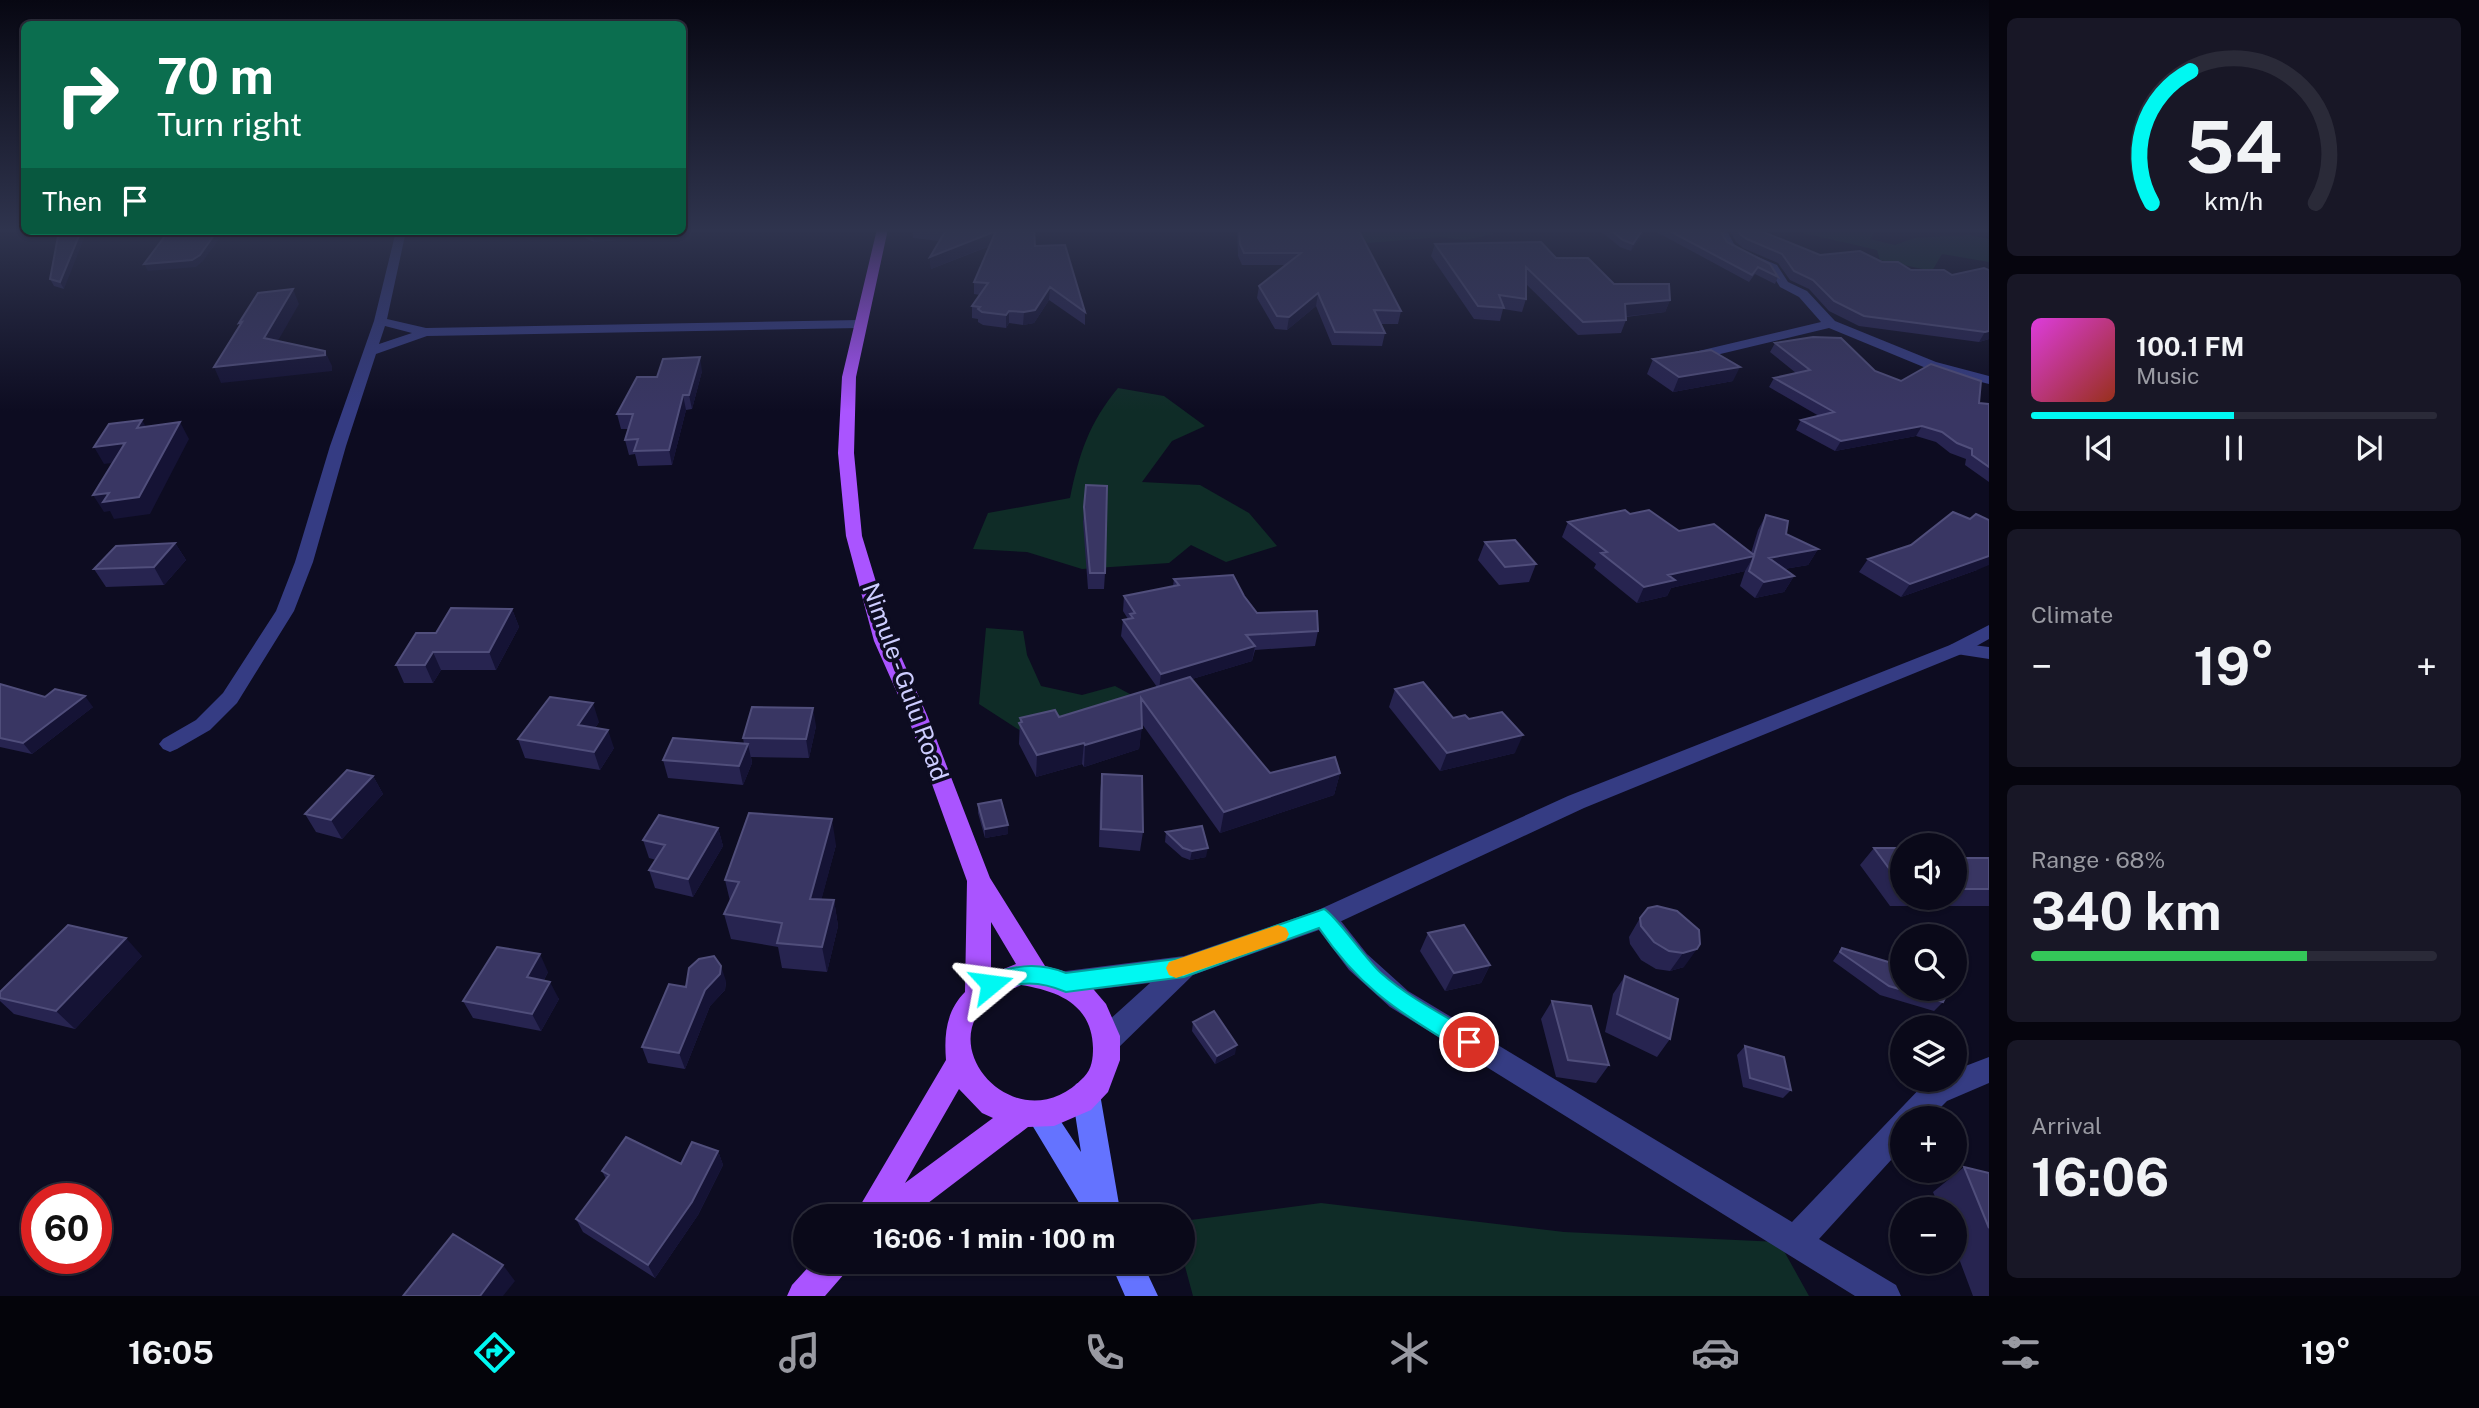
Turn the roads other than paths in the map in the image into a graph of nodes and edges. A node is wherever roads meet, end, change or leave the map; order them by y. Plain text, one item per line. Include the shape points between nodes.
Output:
1 (387, 289) edge
2 (868, 289) edge
3 (1794, 289) edge
4 (380, 321) junction
5 (859, 324) junction
6 (1830, 324) junction
7 (426, 332) junction
8 (371, 351) junction
9 (1691, 357) edge
10 (1989, 380) edge
11 (1989, 631) edge
12 (1958, 649) junction
13 (1989, 653) edge
14 (170, 744) dead end
15 (979, 881) junction
16 (1324, 918) junction
17 (1184, 967) junction
18 (1036, 974) junction
19 (1066, 982) junction
20 (978, 993) junction
21 (1107, 1040) junction
22 (959, 1064) junction
23 (1989, 1070) edge
24 (1086, 1094) junction
25 (1923, 1106) edge
26 (1031, 1114) junction
27 (1890, 1140) edge
28 (876, 1204) edge
29 (903, 1204) edge
30 (1096, 1204) edge
31 (1103, 1204) edge
32 (1796, 1242) junction
33 (823, 1274) edge
34 (1132, 1274) edge
35 (803, 1296) edge
36 (1142, 1296) edge
37 (1885, 1296) edge

1 - 4 street
2 - 5 main road, Nimule - Gulu Road
3 - 6 street
4 - 7 street
4 - 8 street
5 - 7 street
5 - 15 main road, Nimule - Gulu Road via 849,377 846,453 854,536 884,641
6 - 9 street
6 - 10 street via 1931,366
7 - 8 street
8 - 14 street via 285,611 230,698 203,725
11 - 12 street
12 - 13 street
12 - 16 street via 1576,802
15 - 18 main road, Nimule - Gulu Road
15 - 20 main road, Nimule - Gulu Road
16 - 17 street
16 - 32 street via 1346,950 1399,999
17 - 19 street
17 - 21 street
18 - 19 main road
18 - 20 main road via 1005,977
19 - 21 main road via 1090,1000 1105,1026
20 - 22 main road via 961,1018 956,1048
21 - 24 main road via 1103,1069
22 - 26 main road via 976,1091 990,1102
22 - 28 main road
23 - 25 street via 1937,1091
24 - 26 main road via 1065,1108
24 - 31 main road
26 - 29 main road
26 - 30 main road
27 - 32 street
32 - 37 street
33 - 35 main road
34 - 36 main road

